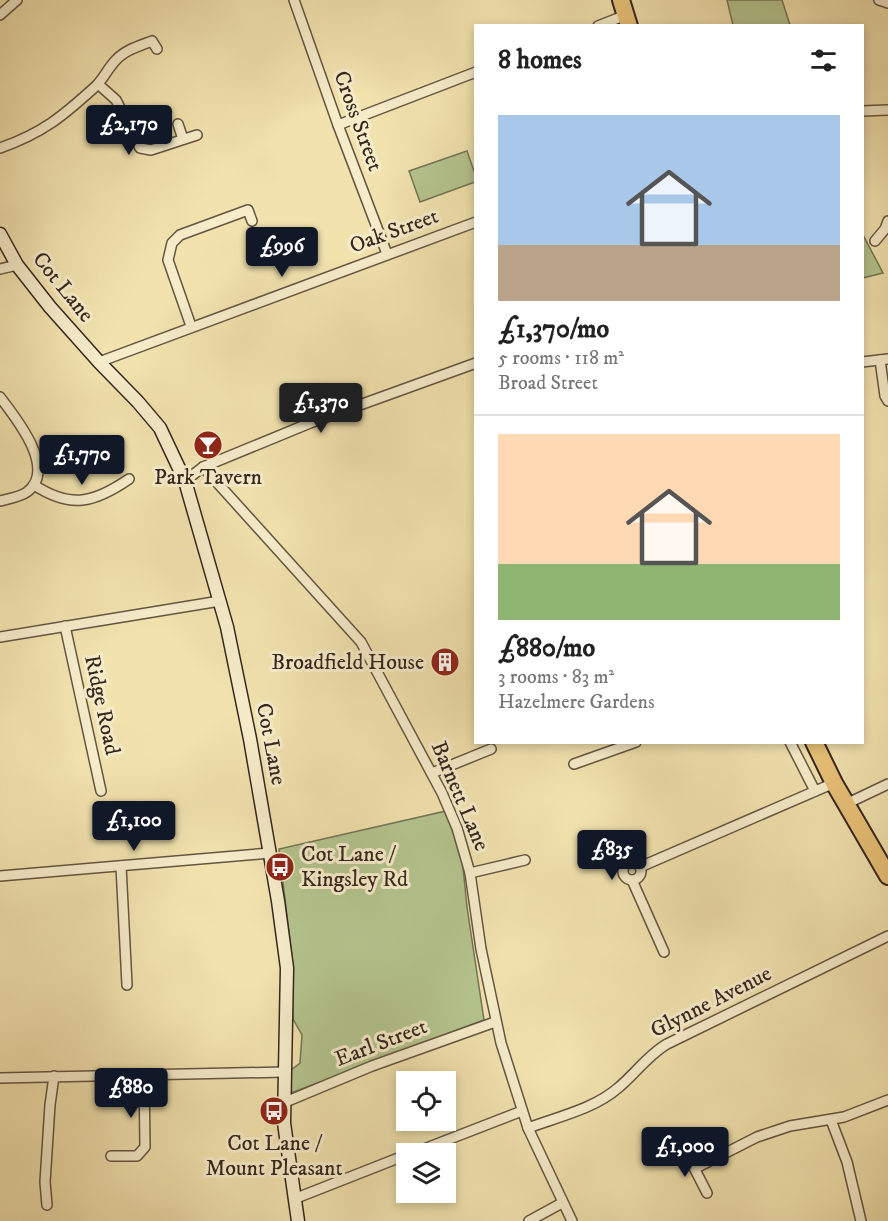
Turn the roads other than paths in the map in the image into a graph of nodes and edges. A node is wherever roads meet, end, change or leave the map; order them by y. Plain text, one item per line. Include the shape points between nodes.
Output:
1 (16, 0) edge
2 (294, 0) edge
3 (879, 0) edge
4 (888, 3) edge
5 (625, 13) edge
6 (0, 15) edge
7 (602, 24) edge
8 (152, 31) dead end
9 (474, 73) edge
10 (98, 84) junction
11 (888, 110) edge
12 (864, 111) edge
13 (178, 124) dead end
14 (338, 125) junction
15 (196, 135) dead end
16 (183, 139) junction
17 (0, 147) edge
18 (252, 221) dead end
19 (888, 221) edge
20 (474, 223) edge
21 (0, 234) edge
22 (875, 241) dead end
23 (387, 254) junction
24 (17, 265) junction
25 (0, 269) edge
26 (191, 326) junction
27 (884, 359) edge
28 (99, 362) junction
29 (864, 362) edge
30 (474, 364) edge
31 (0, 397) edge
32 (888, 401) edge
33 (202, 467) junction
34 (129, 479) dead end
35 (185, 481) junction
36 (34, 485) junction
37 (0, 501) edge
38 (220, 601) junction
39 (64, 626) junction
40 (0, 637) edge
41 (630, 744) edge
42 (791, 744) edge
43 (815, 744) edge
44 (586, 748) dead end
45 (491, 749) dead end
46 (590, 758) junction
47 (574, 764) dead end
48 (432, 773) junction
49 (834, 783) junction
50 (888, 784) edge
51 (101, 791) dead end
52 (814, 791) junction
53 (846, 804) junction
54 (270, 853) junction
55 (525, 860) dead end
56 (121, 866) junction
57 (640, 867) junction
58 (470, 873) junction
59 (0, 876) edge
60 (888, 876) edge
61 (632, 880) junction
62 (888, 936) edge
63 (664, 952) dead end
64 (127, 985) dead end
65 (495, 1022) junction
66 (284, 1072) junction
67 (144, 1074) junction
68 (54, 1076) junction
69 (0, 1078) edge
70 (888, 1100) edge
71 (283, 1103) junction
72 (522, 1111) junction
73 (831, 1120) junction
74 (528, 1128) junction
75 (439, 1143) edge
76 (685, 1150) dead end
77 (111, 1156) dead end
78 (396, 1159) edge
79 (696, 1168) junction
80 (707, 1193) dead end
81 (294, 1199) junction
82 (562, 1203) junction
83 (47, 1205) dead end
84 (298, 1221) edge
85 (529, 1221) edge
86 (572, 1221) edge
87 (861, 1221) edge

1 - 6 street
2 - 14 street, Cross Street
3 - 4 street
5 - 7 street
8 - 10 street via 154,45 134,47 116,59
9 - 14 street
10 - 16 street via 116,100 140,148 151,150
10 - 17 street via 53,124 26,139
11 - 12 street
13 - 16 street
14 - 23 street, Cross Street
15 - 16 street
18 - 26 street via 248,210 180,235 172,243 168,260
19 - 22 street
20 - 23 street, Oak Street
21 - 24 street, Cot Lane
23 - 26 street, Oak Street
24 - 25 street
24 - 28 street, Cot Lane
26 - 28 street, Oak Street
27 - 29 street
27 - 32 street
28 - 35 street, Cot Lane via 159,428
30 - 33 street
31 - 36 street via 32,444 36,462
33 - 35 street
33 - 48 street, Barnett Lane via 361,642
34 - 36 street via 99,496 73,501 58,499
35 - 38 street, Cot Lane
36 - 37 street via 25,494
38 - 39 street, Ridge Road
38 - 54 street, Cot Lane
39 - 40 street, Ridge Road
39 - 51 street, Ridge Road
41 - 46 street
42 - 52 street
43 - 49 highway
44 - 46 street
45 - 48 street
46 - 47 street
48 - 58 street, Barnett Lane via 457,828
49 - 52 street
49 - 53 highway
50 - 53 street
52 - 57 street
53 - 60 highway
54 - 56 street
54 - 66 street, Cot Lane via 286,968
55 - 58 street
56 - 59 street
56 - 64 street
57 - 61 street via 639,876
57 - 61 street via 633,862 624,867 624,876
58 - 65 street, Barnett Lane
61 - 63 street
62 - 74 street, Glynne Avenue via 656,1050 617,1089 598,1101
65 - 71 street, Earl Street
65 - 72 street, Barnett Lane
66 - 67 street
66 - 71 street, Cot Lane
67 - 68 street
67 - 77 street via 145,1147 137,1156
68 - 69 street
68 - 83 street via 45,1182
70 - 73 street
71 - 81 street, Cot Lane
72 - 74 street, Barnett Lane
72 - 75 street
73 - 79 street via 790,1126 757,1137
73 - 87 street via 847,1162
74 - 82 street, Barnett Lane
76 - 79 street
78 - 81 street
79 - 80 street
81 - 84 street, Cot Lane
82 - 85 street
82 - 86 street, Barnett Lane

